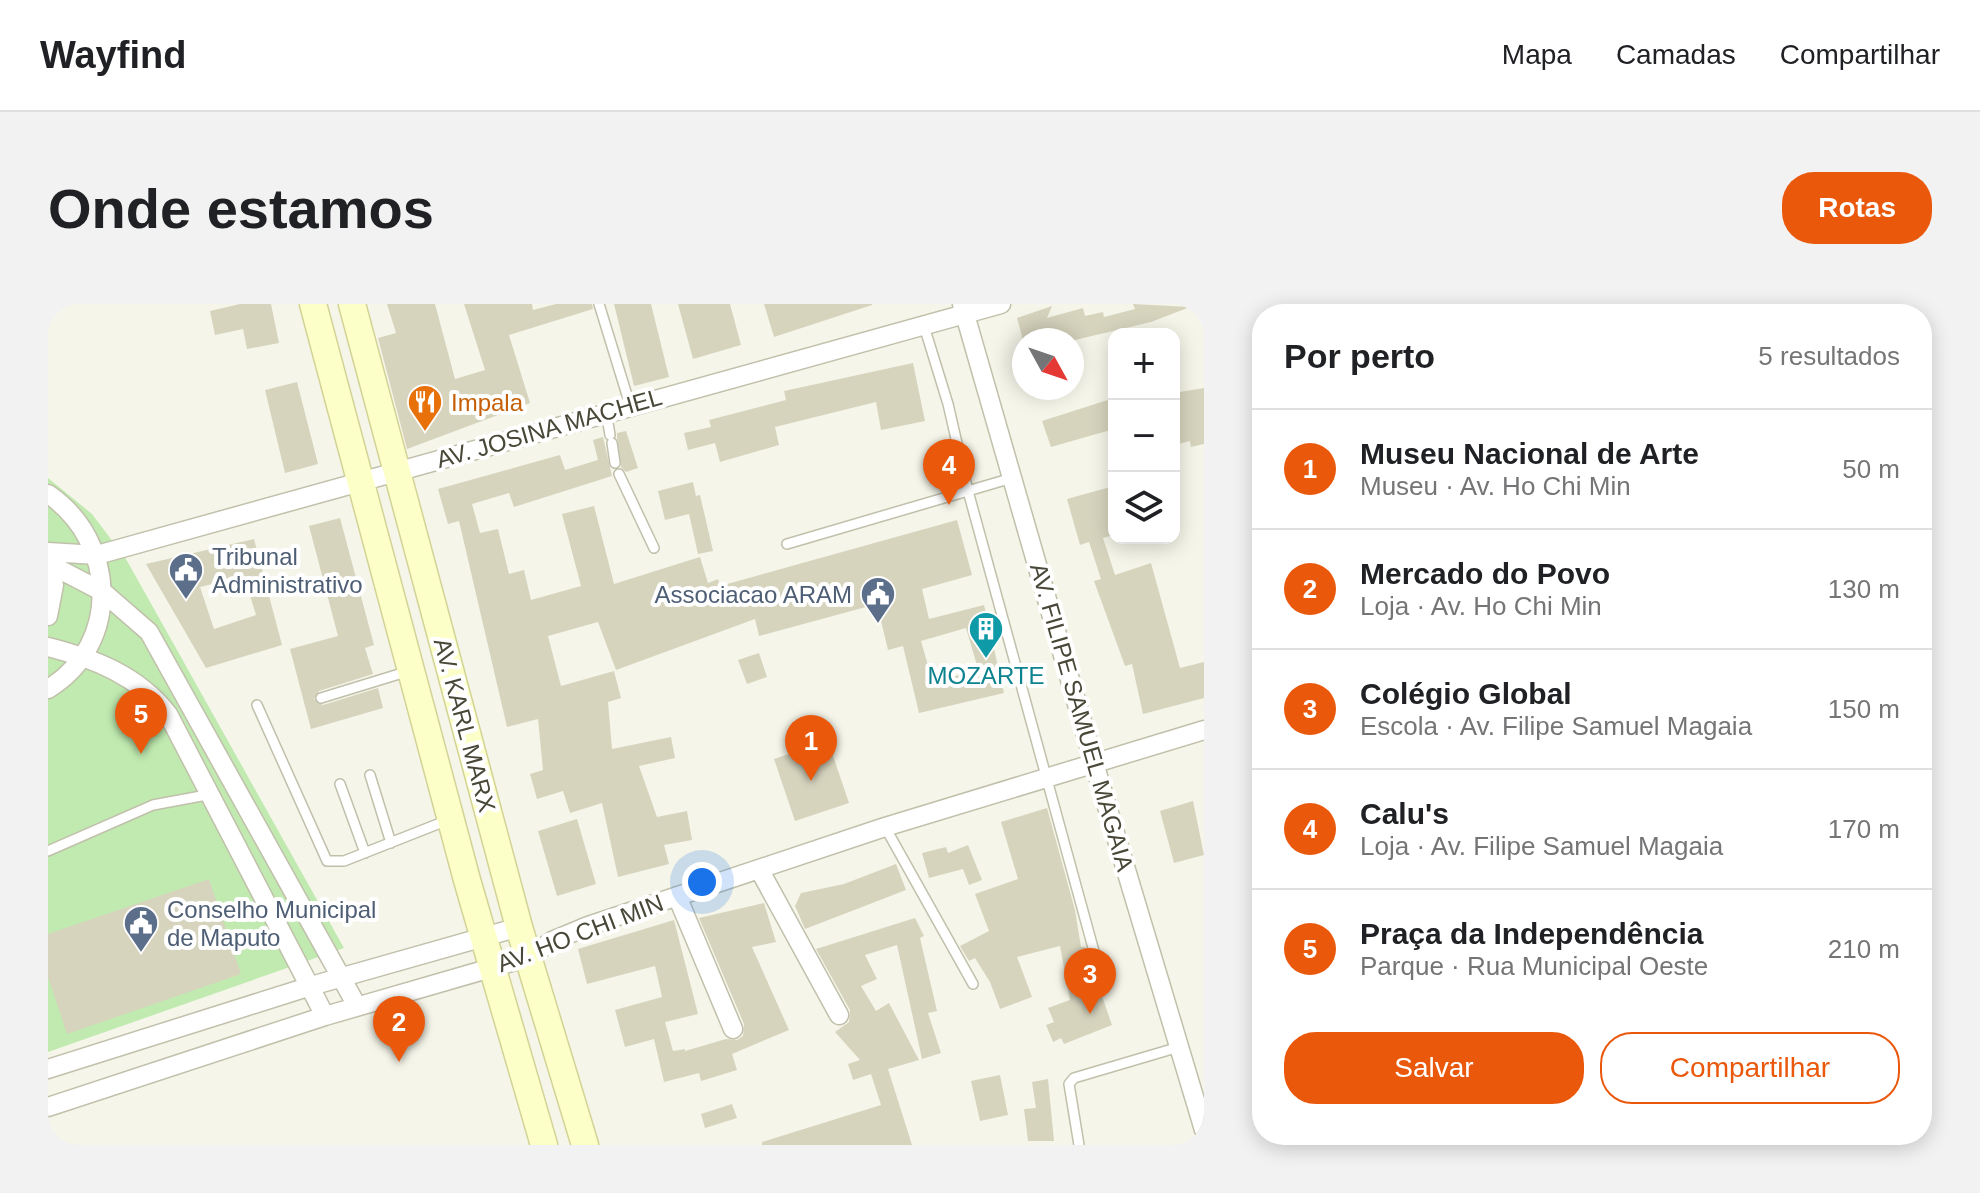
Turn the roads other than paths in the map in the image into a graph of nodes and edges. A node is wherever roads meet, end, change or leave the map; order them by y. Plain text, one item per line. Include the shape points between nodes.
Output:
1 (313, 304) edge
2 (352, 304) edge
3 (599, 304) edge
4 (1001, 304) edge
5 (964, 309) edge
6 (924, 326) junction
7 (630, 405) junction
8 (606, 411) junction
9 (615, 463) dead end
10 (397, 471) junction
11 (619, 474) dead end
12 (1012, 478) junction
13 (363, 480) junction
14 (968, 491) junction
15 (48, 494) edge
16 (787, 544) dead end
17 (654, 548) dead end
18 (97, 555) junction
19 (48, 559) edge
20 (103, 592) junction
21 (48, 616) edge
22 (48, 647) edge
23 (83, 656) junction
24 (412, 670) junction
25 (48, 689) edge
26 (321, 698) dead end
27 (257, 705) dead end
28 (1204, 730) edge
29 (1094, 763) junction
30 (370, 775) dead end
31 (1046, 777) junction
32 (340, 784) dead end
33 (212, 794) junction
34 (451, 819) junction
35 (885, 827) junction
36 (391, 843) junction
37 (48, 851) edge
38 (365, 853) junction
39 (759, 869) junction
40 (677, 896) junction
41 (519, 927) junction
42 (485, 937) junction
43 (529, 957) junction
44 (493, 968) junction
45 (343, 977) junction
46 (1101, 977) dead end
47 (973, 984) dead end
48 (311, 986) junction
49 (357, 1006) junction
50 (839, 1015) dead end
51 (325, 1016) junction
52 (733, 1029) dead end
53 (1179, 1047) junction
54 (48, 1069) edge
55 (48, 1107) edge
56 (1204, 1130) edge
57 (544, 1145) edge
58 (585, 1145) edge
59 (1079, 1145) edge

1 - 13 street, AV. KARL MARX
2 - 10 street, AV. KARL MARX
3 - 7 lane
4 - 5 street, AV. JOSINA MACHEL
5 - 6 street, AV. JOSINA MACHEL
5 - 12 street, AV. FILIPE SAMUEL MAGAIA
6 - 7 street, AV. JOSINA MACHEL
6 - 14 lane
7 - 8 street, AV. JOSINA MACHEL
8 - 9 lane
8 - 10 street, AV. JOSINA MACHEL
10 - 13 street, AV. JOSINA MACHEL
10 - 41 street, AV. KARL MARX
11 - 17 lane
12 - 14 lane
12 - 29 street, AV. FILIPE SAMUEL MAGAIA
13 - 18 street, AV. JOSINA MACHEL
13 - 24 street, AV. KARL MARX
14 - 16 lane
14 - 31 lane
15 - 18 street via 70,511
18 - 19 street, AV. JOSINA MACHEL
18 - 20 street
19 - 20 street
19 - 21 street via 54,585
20 - 23 street via 97,627
20 - 45 street via 132,614 162,652
22 - 23 street
23 - 25 street
23 - 33 street via 117,670 156,699
24 - 26 lane
24 - 34 street, AV. KARL MARX
27 - 38 lane via 327,861
28 - 29 street, AV. HO CHI MIN
29 - 31 street, AV. HO CHI MIN
29 - 53 street, AV. FILIPE SAMUEL MAGAIA
30 - 36 lane
31 - 35 street, AV. HO CHI MIN
31 - 46 lane
32 - 38 lane
33 - 37 lane via 153,805
33 - 48 street
34 - 36 lane
34 - 42 street, AV. KARL MARX
35 - 39 street, AV. HO CHI MIN
35 - 47 lane
36 - 38 lane
39 - 40 street, AV. HO CHI MIN
39 - 50 street
40 - 43 street, AV. HO CHI MIN via 576,931
40 - 52 street
41 - 42 street, AV. HO CHI MIN
41 - 43 street, AV. KARL MARX
42 - 44 street, AV. KARL MARX
42 - 45 street, AV. HO CHI MIN
43 - 44 street, AV. HO CHI MIN
43 - 58 street, AV. KARL MARX
44 - 49 street, AV. HO CHI MIN
44 - 57 street, AV. KARL MARX
45 - 48 street, AV. HO CHI MIN
45 - 49 street
48 - 51 street
48 - 54 street, AV. HO CHI MIN
49 - 51 street, AV. HO CHI MIN
51 - 55 street, AV. HO CHI MIN
53 - 56 street, AV. FILIPE SAMUEL MAGAIA
53 - 59 lane via 1074,1078 1069,1084

